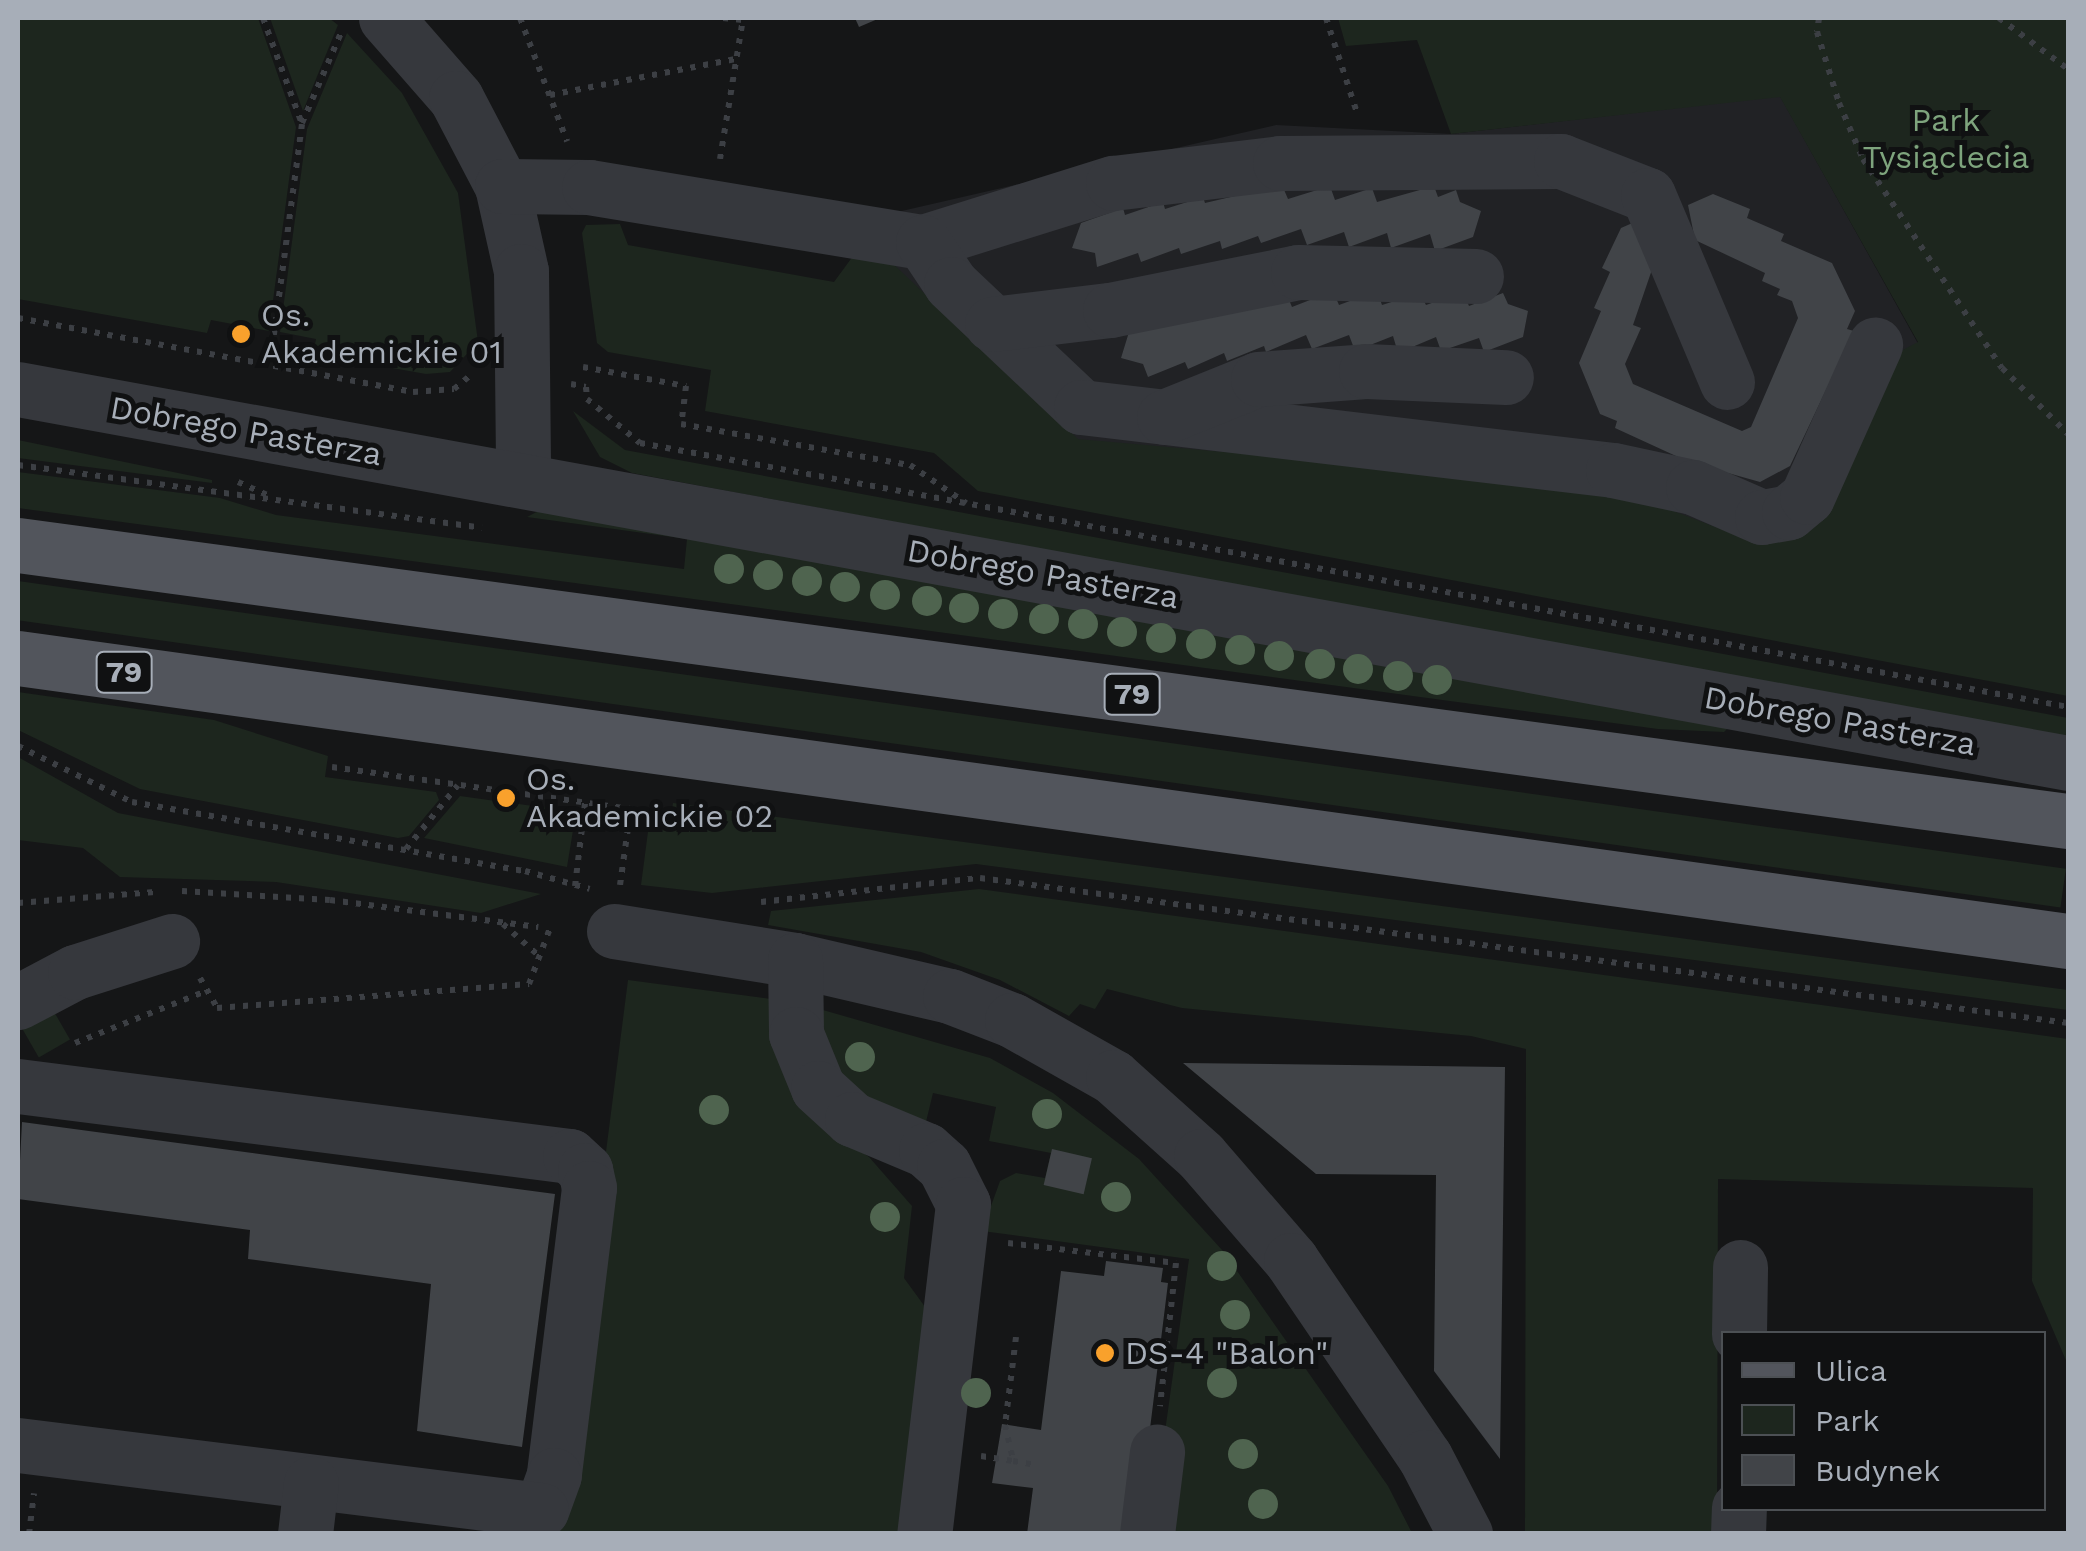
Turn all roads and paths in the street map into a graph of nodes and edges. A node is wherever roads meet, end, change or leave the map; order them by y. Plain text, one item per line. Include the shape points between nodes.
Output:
1 (263, 18) edge
2 (520, 18) edge
3 (724, 18) edge
4 (1326, 18) edge
5 (1816, 18) edge
6 (1999, 18) edge
7 (743, 19) edge
8 (366, 20) edge
9 (736, 60) junction
10 (2068, 69) edge
11 (550, 95) junction
12 (302, 124) junction
13 (567, 139) dead end
14 (1361, 161) junction
15 (720, 164) dead end
16 (502, 186) junction
17 (905, 240) junction
18 (1476, 276) dead end
19 (18, 318) edge
20 (992, 324) junction
21 (1875, 345) dead end
22 (270, 365) junction
23 (480, 366) dead end
24 (583, 366) dead end
25 (1506, 377) dead end
26 (1727, 382) dead end
27 (568, 384) dead end
28 (18, 389) edge
29 (1156, 420) junction
30 (2068, 434) edge
31 (18, 465) edge
32 (523, 478) junction
33 (968, 504) junction
34 (494, 530) dead end
35 (18, 545) edge
36 (18, 658) edge
37 (2068, 707) edge
38 (18, 746) edge
39 (2068, 763) edge
40 (332, 767) dead end
41 (458, 785) junction
42 (585, 802) junction
43 (666, 814) dead end
44 (628, 821) dead end
45 (2068, 821) edge
46 (406, 849) junction
47 (525, 870) dead end
48 (575, 886) dead end
49 (768, 901) dead end
50 (18, 903) edge
51 (502, 923) junction
52 (538, 927) dead end
53 (550, 928) dead end
54 (614, 931) joint
55 (172, 941) joint
56 (2068, 942) edge
57 (539, 956) junction
58 (795, 960) junction
59 (204, 992) junction
60 (18, 1002) edge
61 (2068, 1023) edge
62 (71, 1046) dead end
63 (18, 1086) edge
64 (963, 1234) junction
65 (1740, 1267) dead end
66 (1740, 1331) edge
67 (1016, 1336) dead end
68 (18, 1445) edge
69 (1157, 1452) joint
70 (996, 1459) dead end
71 (1013, 1461) junction
72 (1036, 1465) dead end
73 (308, 1508) edge
74 (924, 1534) edge
75 (1147, 1534) edge
76 (1465, 1534) edge

1 - 12 path
2 - 11 path
3 - 7 path
4 - 14 path via 1362,129
5 - 30 path via 1864,159 2002,368
6 - 10 path
7 - 9 path
8 - 12 path
8 - 16 street via 456,98
9 - 11 path
9 - 15 path
11 - 13 path
12 - 22 path
14 - 17 street via 1280,163 1113,183
14 - 26 street via 1560,161 1648,195
16 - 17 street via 589,188
16 - 32 street via 520,271
17 - 20 street
18 - 20 street via 1298,272 1110,310
19 - 22 path
20 - 29 street via 1081,407
21 - 29 street via 1814,486 1798,506 1775,517 1750,516 1693,487 1613,470
22 - 23 path via 430,392 454,389
24 - 33 path via 686,386 681,424 910,466
25 - 29 street via 1366,371 1258,379
27 - 33 path via 586,388 586,399 640,443
28 - 32 street, Dobrego Pasterza
31 - 34 path
32 - 39 street, Dobrego Pasterza
33 - 37 path
35 - 45 main road, 79
36 - 56 main road, 79
38 - 46 path via 132,802
40 - 41 path
41 - 42 path
41 - 46 path
42 - 43 path
42 - 48 path
44 - 54 path
46 - 47 path
49 - 61 path via 980,878
50 - 51 path via 73,894 240,892
51 - 52 path
51 - 57 path
53 - 57 path
54 - 58 street
55 - 59 path via 190,946
55 - 60 street via 75,972
57 - 59 path via 529,984 217,1008
58 - 64 street via 796,1034 818,1088 852,1119 926,1150 944,1166 963,1204
58 - 76 street via 950,996 1012,1020 1072,1050 1154,1111 1291,1260 1426,1457
59 - 62 path
63 - 73 street via 570,1156 585,1170 589,1188 554,1475 541,1510
64 - 69 path via 1176,1263
64 - 74 street
65 - 66 street
67 - 71 path via 1005,1425
68 - 73 street
69 - 75 street
70 - 71 path
71 - 72 path

